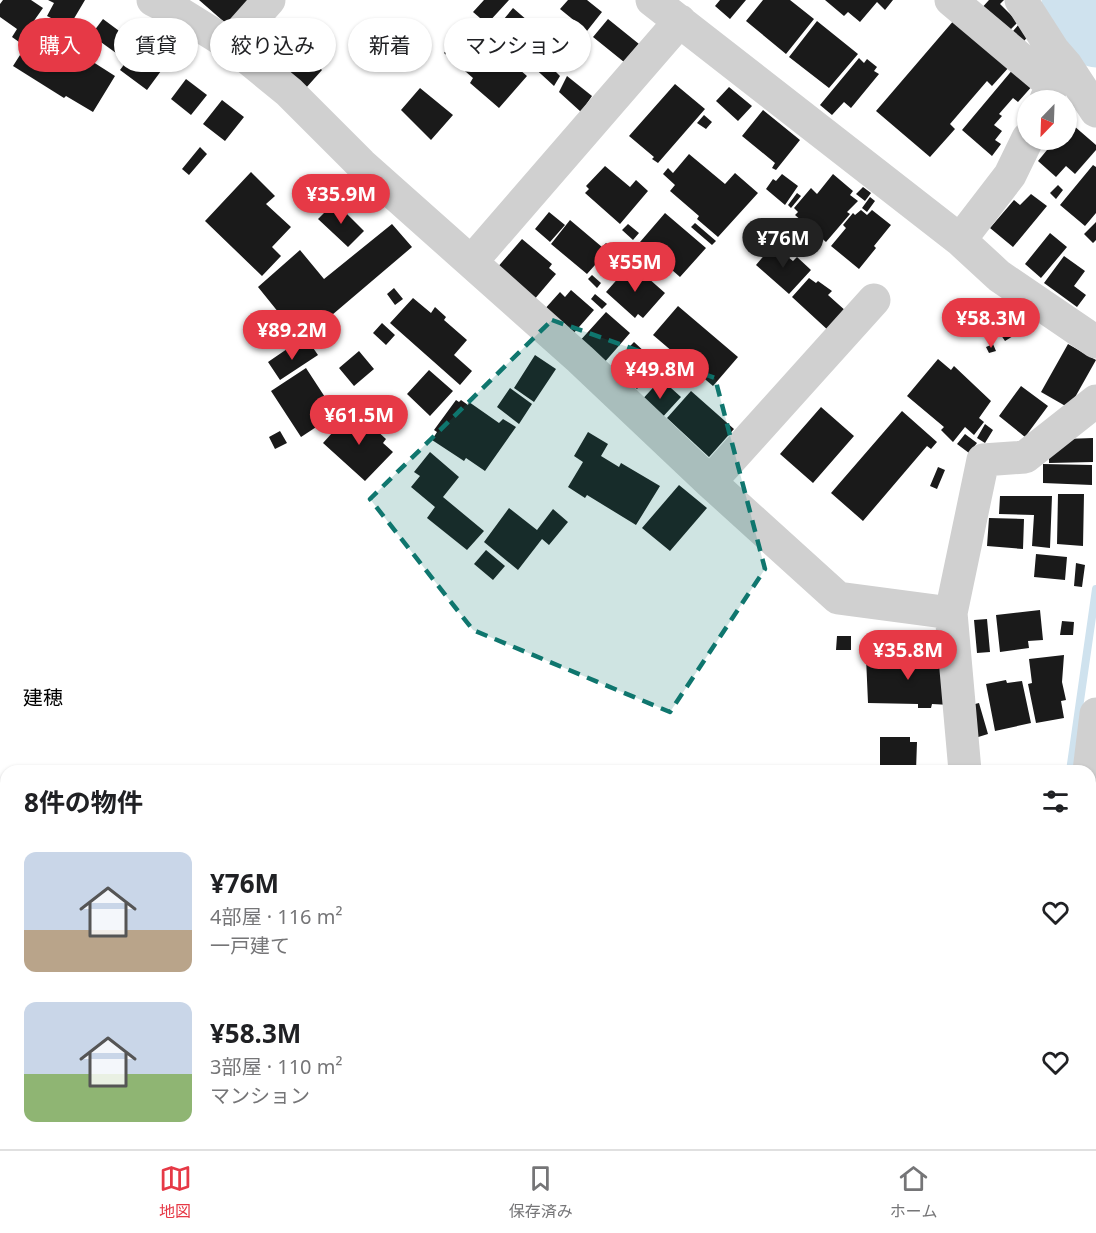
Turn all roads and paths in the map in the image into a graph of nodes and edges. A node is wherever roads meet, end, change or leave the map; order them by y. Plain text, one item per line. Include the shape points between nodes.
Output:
1 (269, 0) edge
2 (652, 0) edge
3 (951, 0) edge
4 (1022, 0) edge
5 (159, 1) edge
6 (253, 18) edge
7 (680, 21) junction
8 (210, 32) edge
9 (1053, 51) junction
10 (264, 72) edge
11 (1045, 90) edge
12 (1050, 90) edge
13 (1096, 111) edge
14 (1022, 150) edge
15 (960, 240) junction
16 (472, 261) junction
17 (874, 300) dead end
18 (1096, 342) edge
19 (1096, 401) edge
20 (710, 482) junction
21 (951, 613) junction
22 (1096, 714) edge
23 (964, 765) edge
24 (1090, 765) edge

1 - 6 street
2 - 7 street
3 - 11 street
4 - 9 street
5 - 8 street
7 - 15 street
7 - 16 street
9 - 12 street via 1055,80
9 - 13 street
10 - 16 street
14 - 15 street via 1010,175
15 - 18 street via 999,276
16 - 20 street
17 - 20 street
19 - 21 street via 1025,457 983,460
20 - 21 street via 838,598
21 - 23 street
22 - 24 street

